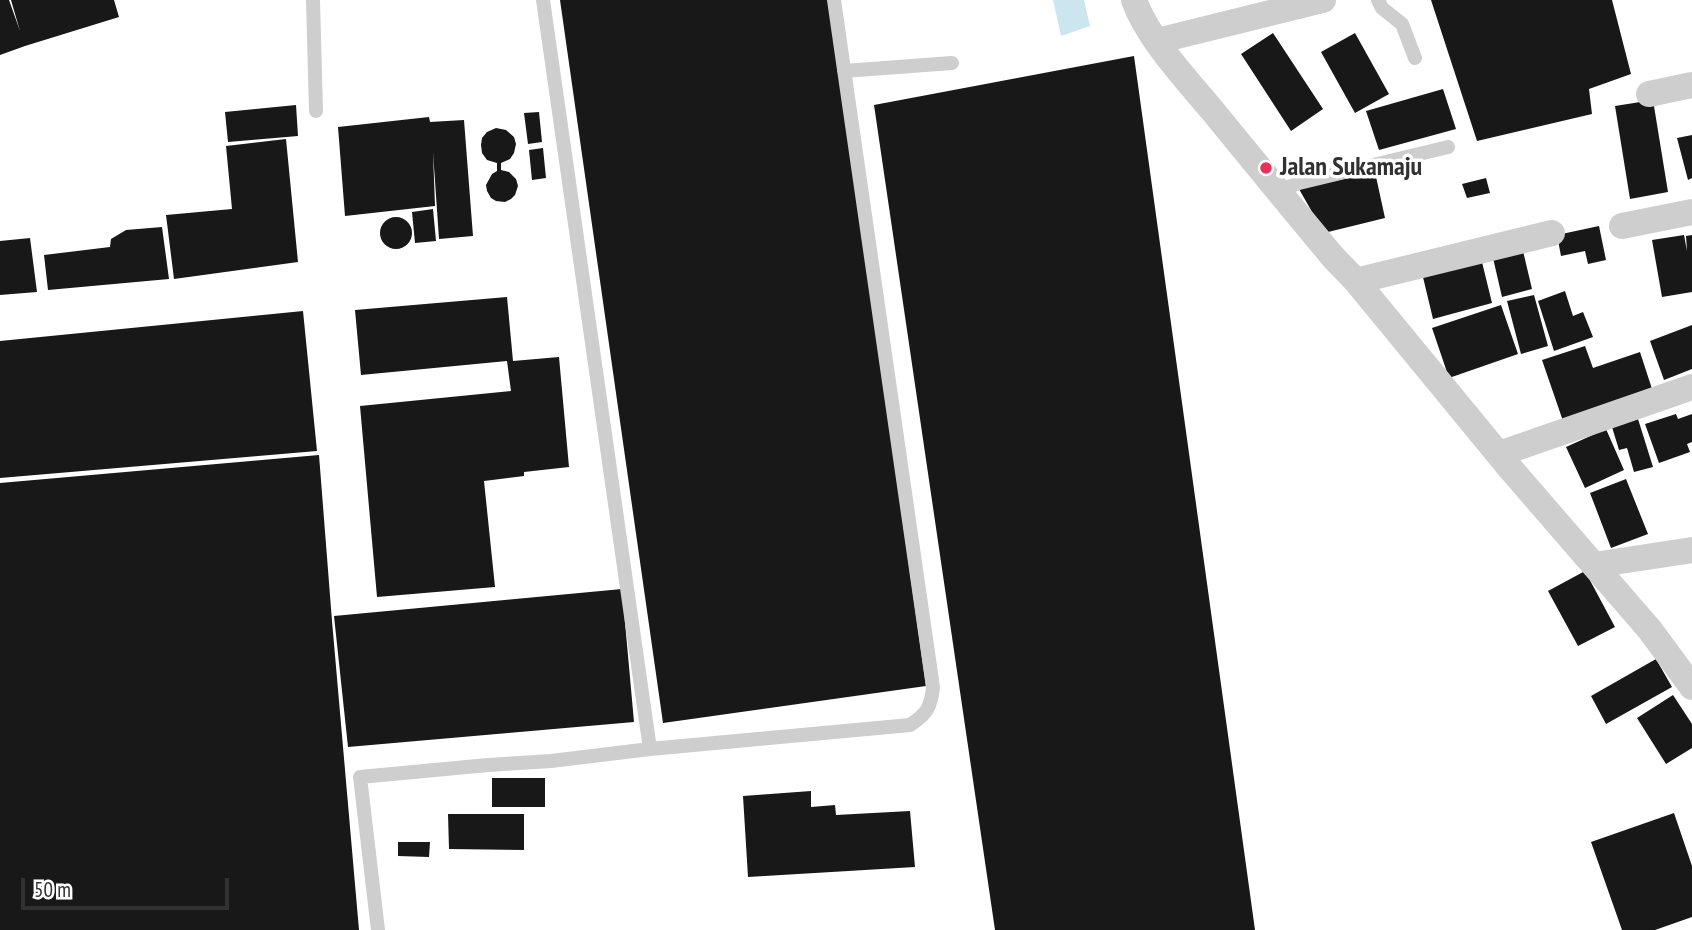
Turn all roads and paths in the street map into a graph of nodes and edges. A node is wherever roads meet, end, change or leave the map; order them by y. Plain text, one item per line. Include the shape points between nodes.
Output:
1 (313, 0) edge
2 (543, 0) edge
3 (834, 0) edge
4 (1134, 0) edge
5 (1323, 0) edge
6 (1378, 0) edge
7 (1157, 41) junction
8 (1415, 58) dead end
9 (953, 63) dead end
10 (845, 71) junction
11 (1692, 85) edge
12 (1649, 94) dead end
13 (316, 111) dead end
14 (1448, 147) dead end
15 (1278, 191) junction
16 (1692, 212) edge
17 (1622, 226) dead end
18 (1552, 233) dead end
19 (1356, 281) junction
20 (1692, 387) edge
21 (1499, 454) junction
22 (1692, 550) edge
23 (1594, 565) junction
24 (1692, 687) edge
25 (650, 749) junction
26 (378, 930) edge

1 - 13 lane
2 - 25 lane
3 - 10 lane
4 - 7 street
5 - 7 street
6 - 8 lane via 1402,24
7 - 15 street
9 - 10 lane
10 - 25 lane via 932,702 923,717 910,724
11 - 12 street
14 - 15 lane
15 - 19 street
16 - 17 street
18 - 19 street
19 - 21 street
20 - 21 street
21 - 23 street
22 - 23 street
23 - 24 street
25 - 26 lane via 360,777

